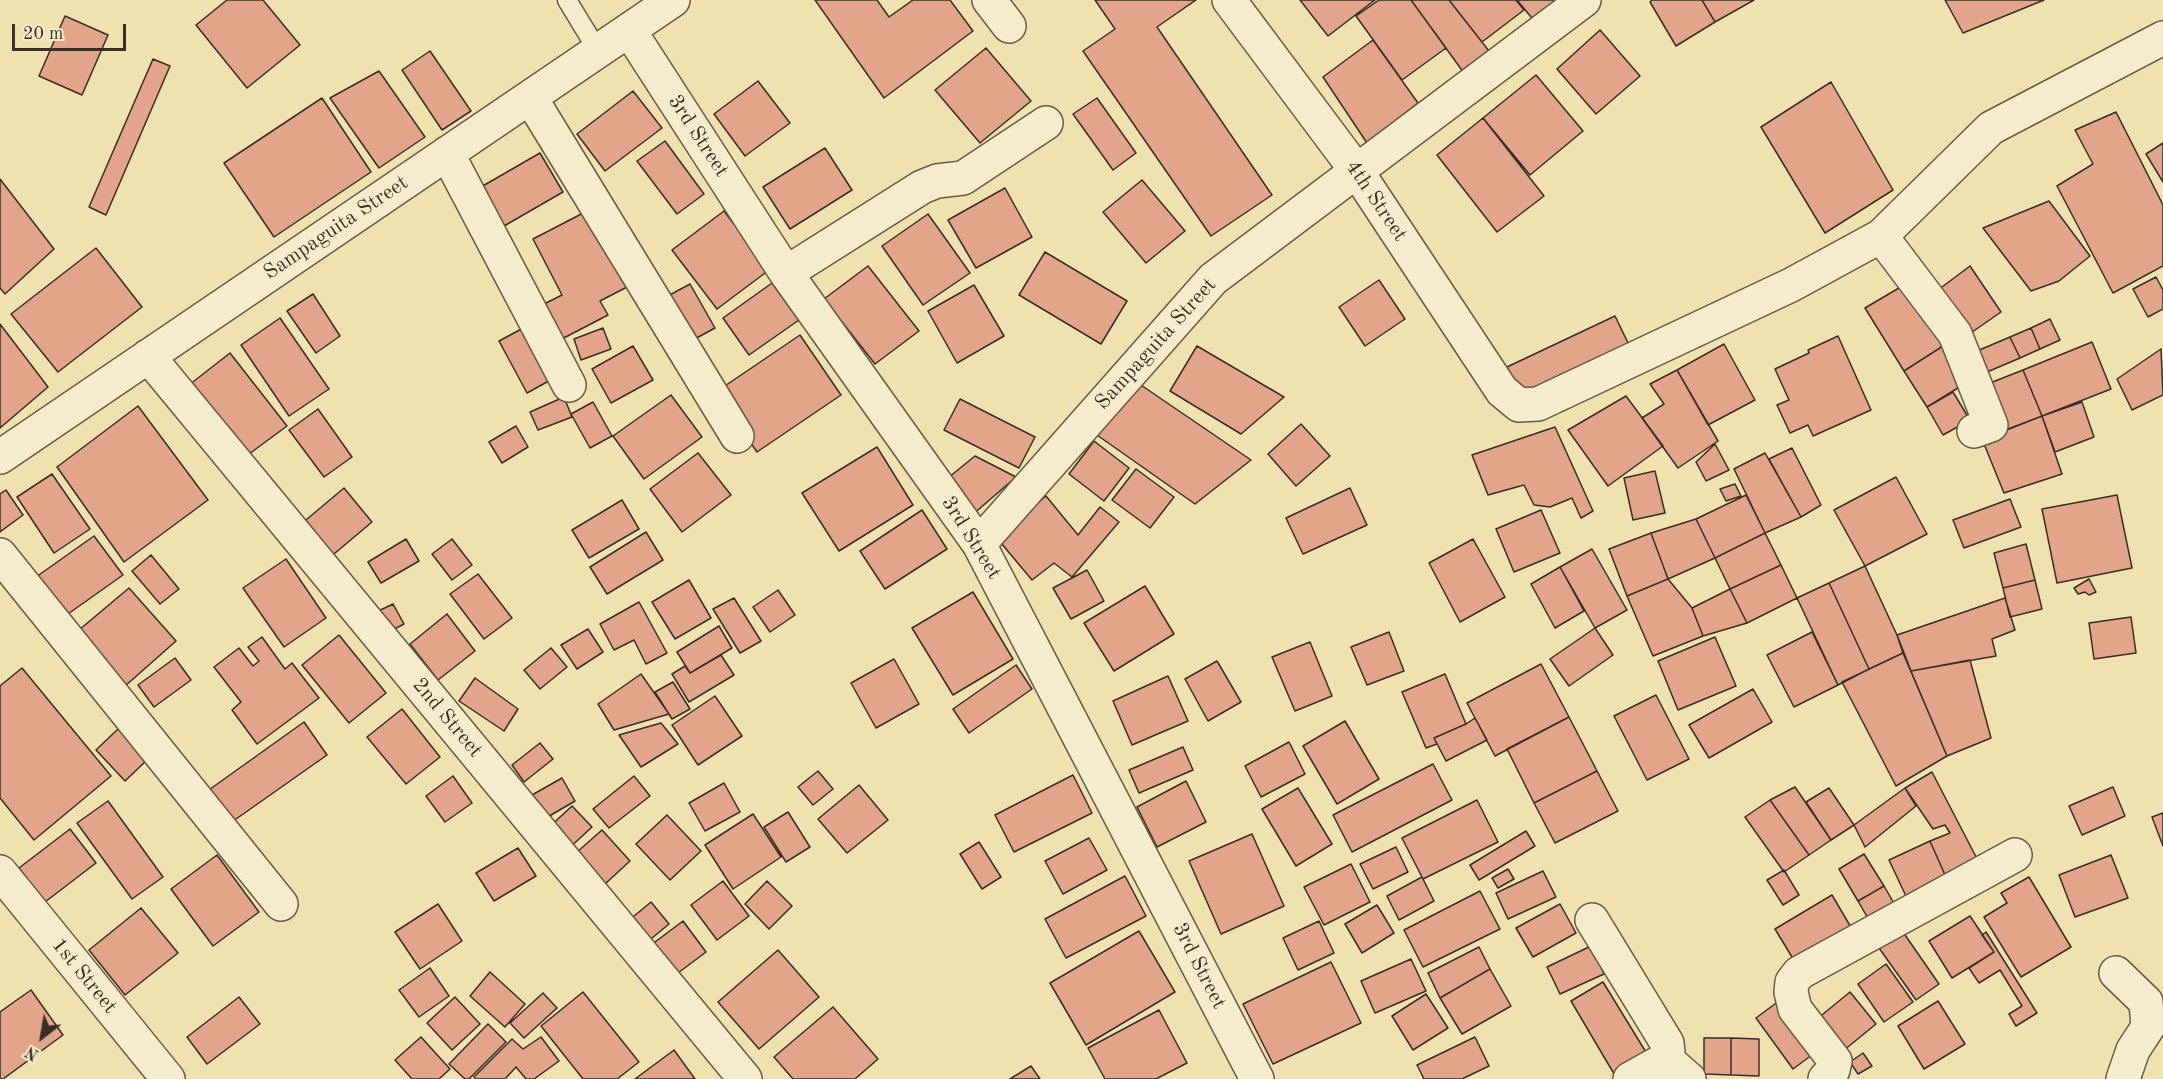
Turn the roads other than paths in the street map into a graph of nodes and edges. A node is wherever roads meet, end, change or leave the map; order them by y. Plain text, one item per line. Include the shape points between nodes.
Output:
1 (567, 0) edge
2 (673, 0) edge
3 (989, 0) edge
4 (1229, 0) edge
5 (1584, 0) edge
6 (1009, 26) dead end
7 (629, 30) junction
8 (2163, 38) edge
9 (598, 51) junction
10 (531, 97) junction
11 (1046, 123) dead end
12 (447, 153) junction
13 (1356, 170) junction
14 (1881, 236) junction
15 (786, 273) junction
16 (148, 356) junction
17 (569, 385) dead end
18 (1974, 431) dead end
19 (737, 435) dead end
20 (0, 457) edge
21 (979, 544) junction
22 (0, 555) edge
23 (2015, 855) dead end
24 (0, 873) edge
25 (281, 904) dead end
26 (1592, 920) dead end
27 (2116, 974) dead end
28 (1657, 1072) edge
29 (168, 1079) edge
30 (745, 1079) edge
31 (1257, 1079) edge
32 (1825, 1079) edge
33 (2123, 1079) edge

1 - 9 lane
2 - 7 street, Sampaguita Street
3 - 6 street
4 - 13 street, 4th Street
5 - 13 street, Sampaguita Street
7 - 9 street, Sampaguita Street
7 - 15 street, 3rd Street
8 - 14 street via 1991,128
9 - 10 street, Sampaguita Street
10 - 12 street, Sampaguita Street
10 - 19 street
11 - 15 street via 963,178 922,187
12 - 16 street, Sampaguita Street
12 - 17 street
13 - 14 street, 4th Street via 1502,391 1519,405 1538,404 1791,285
13 - 21 street, Sampaguita Street via 1213,279
14 - 18 street via 1955,334 1991,425
15 - 21 street, 3rd Street
16 - 20 street, Sampaguita Street
16 - 30 street, 2nd Street
21 - 31 street, 3rd Street
22 - 25 street
23 - 32 street via 1799,973 1792,981 1796,1009 1835,1061
24 - 29 street, 1st Street
26 - 28 street via 1667,1042 1668,1052
27 - 33 street via 2146,1002 2148,1027 2133,1050

